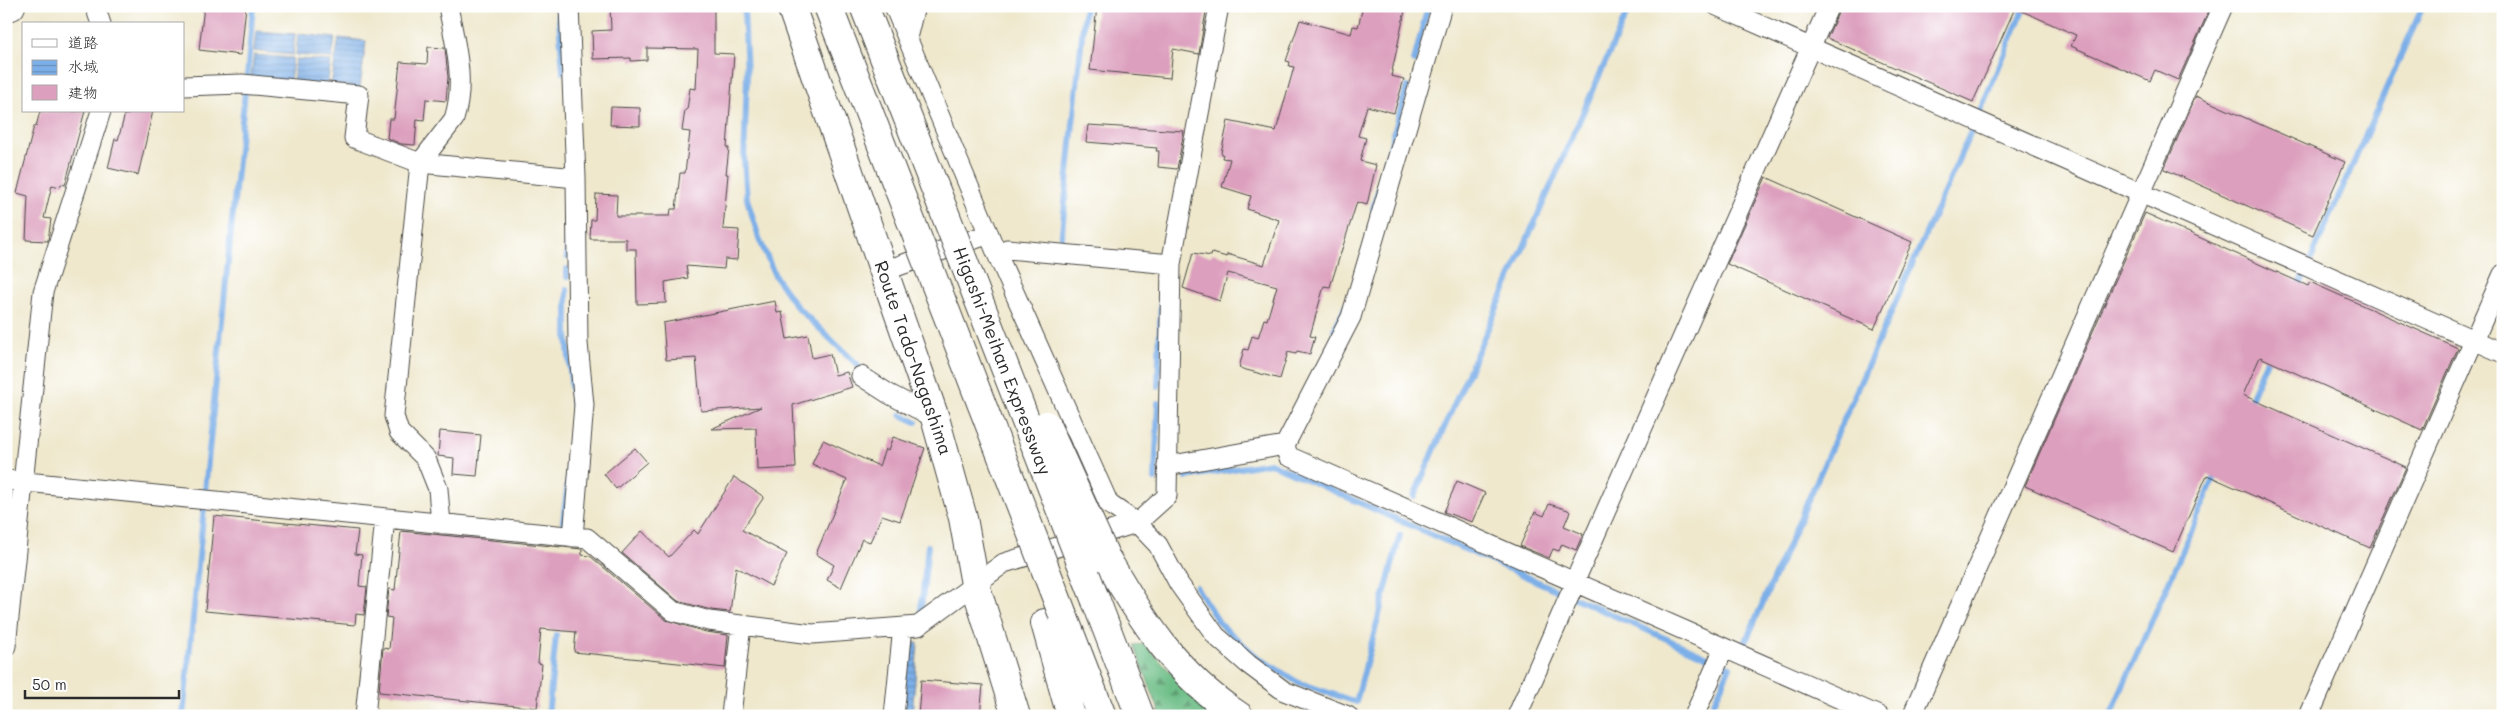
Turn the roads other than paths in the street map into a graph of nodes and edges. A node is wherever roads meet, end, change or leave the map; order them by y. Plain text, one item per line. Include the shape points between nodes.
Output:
1 (11, 6) edge
2 (95, 6) edge
3 (448, 6) edge
4 (569, 6) edge
5 (792, 6) edge
6 (828, 6) edge
7 (864, 6) edge
8 (894, 6) edge
9 (915, 6) edge
10 (1219, 6) edge
11 (1442, 6) edge
12 (1717, 6) edge
13 (1829, 6) edge
14 (2223, 6) edge
15 (6, 7) edge
16 (100, 22) edge
17 (907, 38) junction
18 (1810, 48) junction
19 (185, 86) edge
20 (101, 112) edge
21 (918, 144) junction
22 (420, 162) junction
23 (576, 178) junction
24 (2141, 193) junction
25 (989, 234) junction
26 (997, 254) junction
27 (1171, 264) junction
28 (884, 271) junction
29 (2503, 274) edge
30 (2474, 340) junction
31 (2503, 353) edge
32 (861, 376) dead end
33 (935, 418) junction
34 (1285, 446) junction
35 (1167, 466) junction
36 (14, 481) edge
37 (385, 518) junction
38 (1137, 523) junction
39 (441, 524) junction
40 (573, 537) junction
41 (975, 584) junction
42 (1574, 584) junction
43 (1054, 619) junction
44 (741, 625) junction
45 (903, 627) junction
46 (6, 646) edge
47 (1723, 651) junction
48 (366, 716) edge
49 (732, 716) edge
50 (894, 716) edge
51 (1016, 716) edge
52 (1071, 716) edge
53 (1102, 716) edge
54 (1140, 716) edge
55 (1239, 716) edge
56 (1348, 716) edge
57 (1517, 716) edge
58 (1694, 716) edge
59 (1879, 716) edge
60 (1912, 716) edge
61 (2308, 716) edge

1 - 15 main road
2 - 16 street
3 - 22 street via 460,74 457,111
4 - 23 street
5 - 28 main road, Route Tado-Nagashima
6 - 43 main road, bridge via 886,155 905,236 1021,544
7 - 21 main road, Higashi-Meihan Expressway, bridge
8 - 17 street
9 - 17 street
10 - 27 street
11 - 34 street via 1351,317
12 - 18 street
13 - 18 street
14 - 24 street
17 - 25 street
18 - 24 street
18 - 42 street
19 - 22 street via 242,84 359,95 354,138
20 - 36 street via 43,292
21 - 54 main road, Higashi-Meihan Expressway, bridge
21 - 55 main road, bridge via 1106,558 1139,612 1188,676
22 - 23 street
22 - 39 street via 394,416 399,432 426,459 438,489
23 - 40 street via 578,343 584,405
24 - 30 street
24 - 60 street
25 - 26 street
25 - 28 street
26 - 27 street via 1007,249
26 - 38 street via 1109,504
27 - 35 street
28 - 33 main road, Route Tado-Nagashima
29 - 30 street
30 - 31 street
30 - 61 street
32 - 33 street
33 - 41 main road, Route Tado-Nagashima via 963,518
34 - 35 street
34 - 42 street via 1288,456
35 - 38 street via 1167,496
36 - 37 street
36 - 46 street
37 - 39 street
37 - 48 street
38 - 41 street via 1004,563
38 - 56 street via 1158,544 1179,584 1216,636 1284,691
39 - 40 street
40 - 44 street via 587,538 673,611 709,621
41 - 45 street via 918,626
41 - 51 main road, Route Tado-Nagashima
42 - 47 street
42 - 57 street
43 - 52 main road
43 - 53 main road
44 - 45 street via 812,634
44 - 49 street
45 - 50 street
47 - 58 street
47 - 59 street

